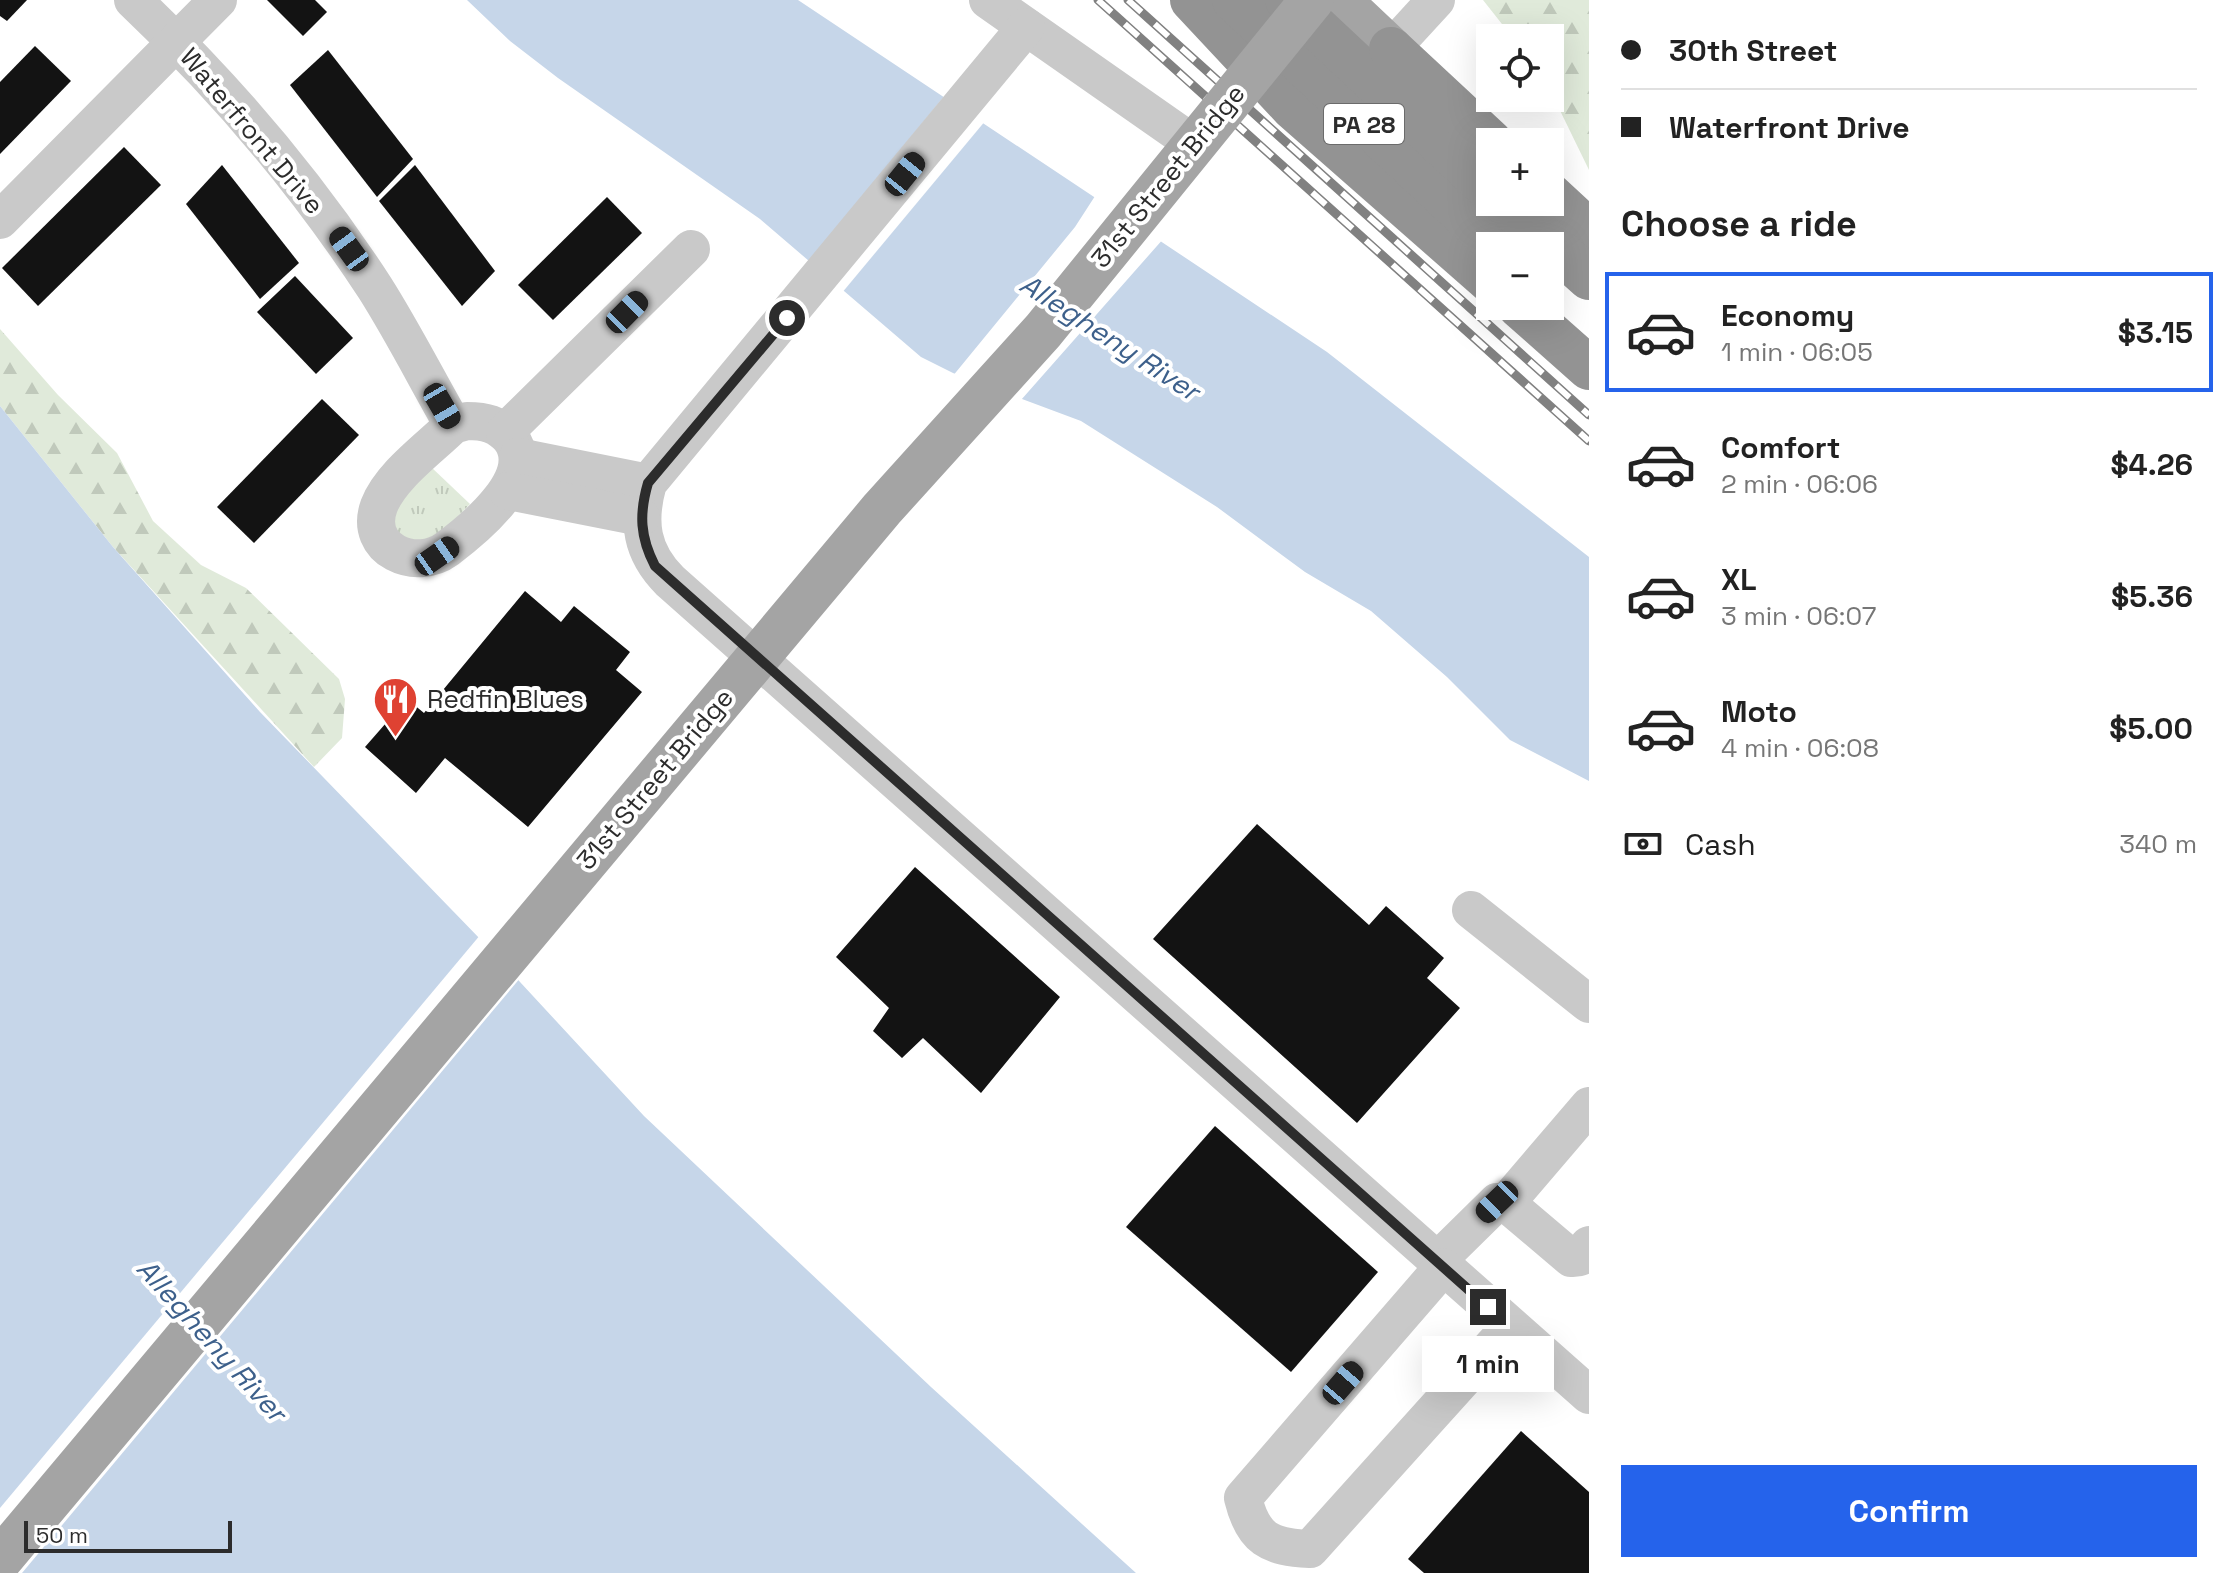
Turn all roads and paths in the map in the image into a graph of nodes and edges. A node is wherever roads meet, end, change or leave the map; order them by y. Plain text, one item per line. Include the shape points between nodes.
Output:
1 (133, 0) edge
2 (218, 0) edge
3 (988, 0) edge
4 (1192, 0) edge
5 (1234, 0) edge
6 (1287, 0) edge
7 (1312, 0) edge
8 (1339, 0) edge
9 (1436, 0) edge
10 (1026, 27) junction
11 (176, 42) junction
12 (1391, 49) junction
13 (1255, 67) junction
14 (1476, 128) edge
15 (1194, 144) junction
16 (1476, 177) edge
17 (1564, 208) edge
18 (1520, 216) edge
19 (0, 220) edge
20 (1589, 231) edge
21 (1482, 232) edge
22 (691, 249) dead end
23 (1476, 269) edge
24 (1589, 278) edge
25 (1564, 306) edge
26 (1535, 320) edge
27 (1589, 328) edge
28 (1589, 368) edge
29 (453, 425) junction
30 (510, 460) junction
31 (644, 500) junction
32 (1471, 910) dead end
33 (1589, 1004) edge
34 (1589, 1106) edge
35 (1506, 1203) junction
36 (1589, 1245) edge
37 (1440, 1264) junction
38 (1510, 1327) junction
39 (1589, 1395) edge
40 (0, 1560) edge

1 - 11 street, Waterfront Drive
2 - 11 street, Waterfront Drive
3 - 10 street
4 - 13 highway
5 - 21 highway, PA 28
6 - 16 highway, PA 28
7 - 13 main road, 31st Street Bridge, bridge
8 - 12 main road
9 - 12 street
10 - 15 street
10 - 31 street
11 - 19 street, Waterfront Drive
11 - 29 street, Waterfront Drive via 270,144 349,249
12 - 14 highway
13 - 15 main road, 31st Street Bridge, bridge
13 - 23 highway via 1293,108
15 - 40 main road, 31st Street Bridge, bridge via 1043,331 882,509
17 - 20 highway
18 - 24 highway
22 - 30 street
25 - 27 highway
26 - 28 highway
29 - 30 street via 482,421
29 - 30 street via 388,489 378,508 377,526 392,552 405,559 437,556
30 - 31 street
31 - 37 street via 644,544 670,581
32 - 33 street
34 - 35 street
35 - 36 street via 1571,1258 1580,1257
35 - 37 street via 1497,1202
37 - 38 street
37 - 38 street via 1243,1498 1249,1523 1262,1538 1285,1548 1310,1549
38 - 39 street

